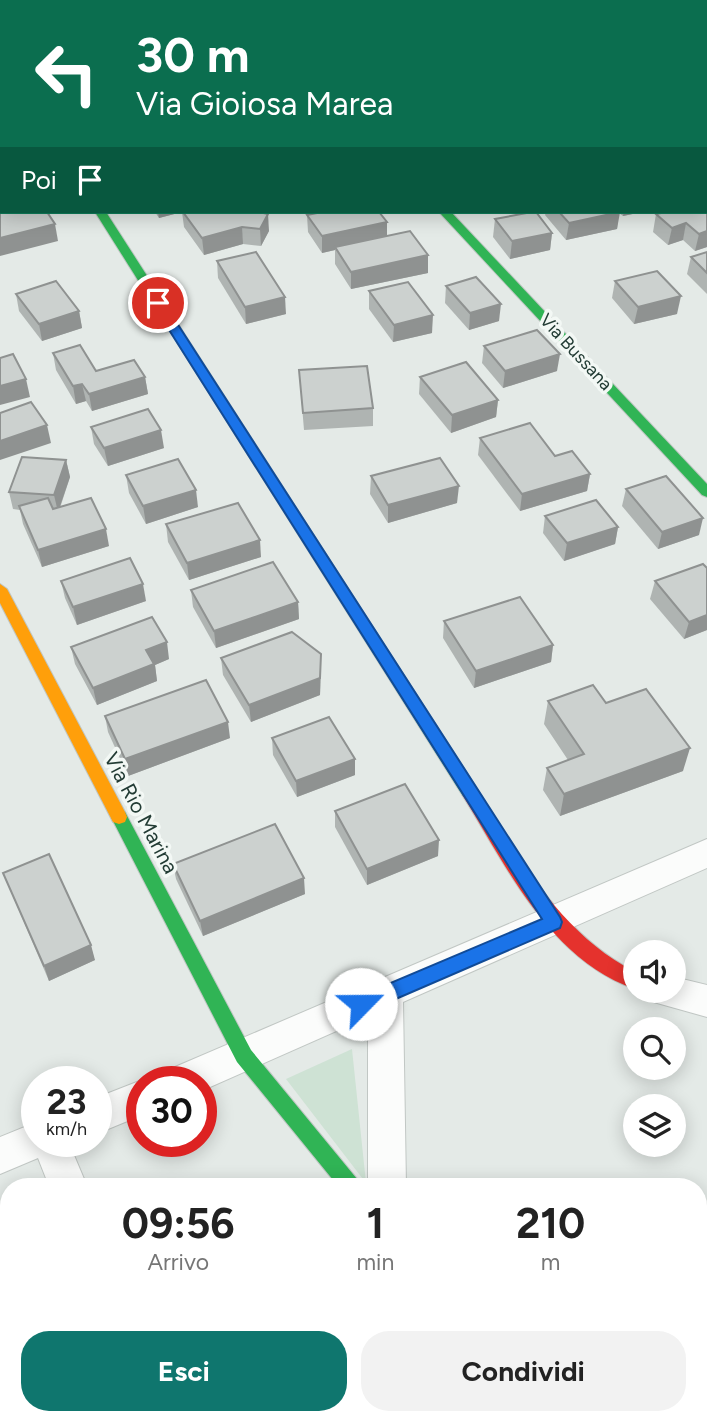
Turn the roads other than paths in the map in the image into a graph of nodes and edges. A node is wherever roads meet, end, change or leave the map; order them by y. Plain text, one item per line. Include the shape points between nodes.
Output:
1 (101, 214) edge
2 (447, 214) edge
3 (707, 492) edge
4 (0, 589) edge
5 (707, 853) edge
6 (554, 922) junction
7 (623, 976) edge
8 (385, 994) junction
9 (686, 995) edge
10 (707, 1000) edge
11 (244, 1055) junction
12 (217, 1067) edge
13 (21, 1147) edge
14 (0, 1156) edge
15 (56, 1157) edge
16 (65, 1178) edge
17 (344, 1178) edge
18 (387, 1178) edge

1 - 6 street
2 - 3 street, Via Bussana
4 - 11 street, Via Rio Marina
5 - 6 street
6 - 7 street via 585,953
6 - 8 street
8 - 11 street
8 - 18 street
9 - 10 street
11 - 12 street
11 - 17 street, Via Rio Marina
13 - 14 street
15 - 16 street

